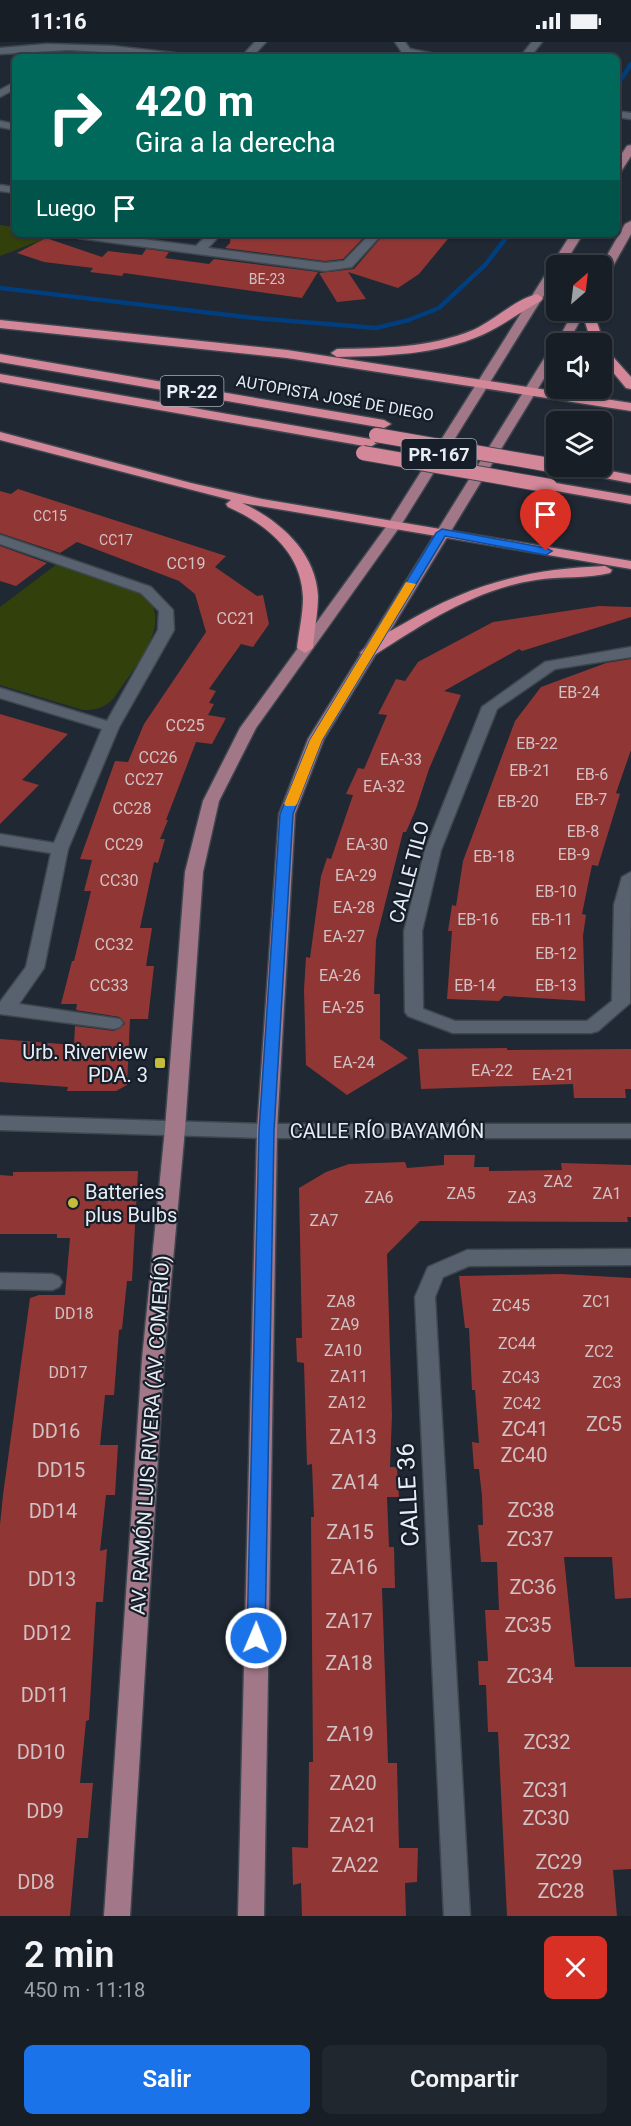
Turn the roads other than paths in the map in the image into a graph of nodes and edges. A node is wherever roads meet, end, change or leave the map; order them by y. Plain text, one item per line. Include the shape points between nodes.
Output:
1 (261, 42) edge
2 (400, 42) edge
3 (537, 42) edge
4 (0, 51) edge
5 (158, 54) edge
6 (249, 54) edge
7 (422, 54) edge
8 (527, 54) edge
9 (631, 148) edge
10 (620, 165) edge
11 (631, 224) edge
12 (98, 237) edge
13 (211, 237) edge
14 (373, 237) edge
15 (575, 237) edge
16 (197, 252) junction
17 (564, 255) edge
18 (612, 257) edge
19 (546, 284) edge
20 (537, 298) junction
21 (0, 324) edge
22 (287, 354) junction
23 (0, 358) edge
24 (612, 363) edge
25 (546, 366) edge
26 (0, 370) edge
27 (0, 378) edge
28 (483, 383) junction
29 (631, 385) edge
30 (0, 390) edge
31 (531, 391) junction
32 (631, 407) edge
33 (0, 436) edge
34 (373, 439) junction
35 (546, 454) edge
36 (612, 465) edge
37 (631, 468) edge
38 (546, 471) edge
39 (546, 471) edge
40 (566, 477) edge
41 (574, 477) edge
42 (606, 477) edge
43 (631, 479) edge
44 (189, 487) junction
45 (631, 489) edge
46 (631, 500) edge
47 (394, 525) junction
48 (442, 533) junction
49 (0, 538) edge
50 (631, 567) edge
51 (305, 648) junction
52 (631, 652) edge
53 (368, 653) junction
54 (0, 693) edge
55 (111, 727) junction
56 (0, 839) edge
57 (60, 849) junction
58 (631, 878) edge
59 (3, 1009) edge
60 (114, 1023) dead end
61 (0, 1123) edge
62 (175, 1129) junction
63 (267, 1131) junction
64 (631, 1131) edge
65 (631, 1257) edge
66 (0, 1281) edge
67 (52, 1282) dead end
68 (117, 1916) edge
69 (250, 1916) edge
70 (457, 1916) edge

1 - 6 street
2 - 7 street via 407,52
3 - 8 street
4 - 5 street via 86,45
9 - 10 main road
11 - 18 main road
12 - 16 street
13 - 16 street
14 - 16 street via 348,264 325,267
15 - 17 main road, AV. RAMÓN LUIS RIVERA (AV. COMERÍO) / PR-167
19 - 20 main road, AV. RAMÓN LUIS RIVERA (AV. COMERÍO) / PR-167
20 - 22 highway via 477,332 435,345 376,352
20 - 28 main road, AV. RAMÓN LUIS RIVERA (AV. COMERÍO) / PR-167
21 - 22 highway
22 - 28 highway
23 - 34 highway, AUTOPISTA JOSÉ DE DIEGO / PR-22
24 - 29 highway
25 - 31 main road, PR-167
26 - 34 highway
27 - 34 highway
28 - 31 highway
28 - 47 main road, AV. RAMÓN LUIS RIVERA (AV. COMERÍO) / PR-167
30 - 34 highway, AUTOPISTA JOSÉ DE DIEGO / PR-22
31 - 32 highway
31 - 48 main road, PR-167
33 - 44 highway
34 - 35 highway, AUTOPISTA JOSÉ DE DIEGO / PR-22
34 - 38 highway, AUTOPISTA JOSÉ DE DIEGO / PR-22, bridge
34 - 39 highway, bridge
36 - 37 highway
40 - 46 highway, AUTOPISTA JOSÉ DE DIEGO / PR-22
41 - 45 highway
42 - 43 highway
44 - 47 highway
44 - 51 highway via 262,518 296,551 310,594
47 - 48 highway
47 - 51 main road, AV. RAMÓN LUIS RIVERA (AV. COMERÍO) / PR-167
48 - 50 highway
48 - 53 main road, PR-167
49 - 55 street via 146,590 166,610 166,630
50 - 53 highway via 550,572 499,582 435,610
51 - 62 main road, AV. RAMÓN LUIS RIVERA (AV. COMERÍO) / PR-167 via 248,728 211,801 194,872
52 - 58 street, CALLE TILO via 550,664 490,707 433,850 413,931 414,1012 453,1027 591,1027 621,1003 623,905
53 - 63 main road, PR-167 via 316,740 287,814
54 - 55 street
55 - 57 street
56 - 57 street
57 - 59 street via 35,968
59 - 60 street
61 - 62 street, CALLE RÍO BAYAMÓN
62 - 63 street, CALLE RÍO BAYAMÓN
62 - 68 main road, AV. RAMÓN LUIS RIVERA (AV. COMERÍO) / PR-167 via 153,1359
63 - 64 street, CALLE RÍO BAYAMÓN
63 - 69 main road, PR-167
65 - 70 street, CALLE 36 via 467,1258 435,1272 425,1297
66 - 67 street

